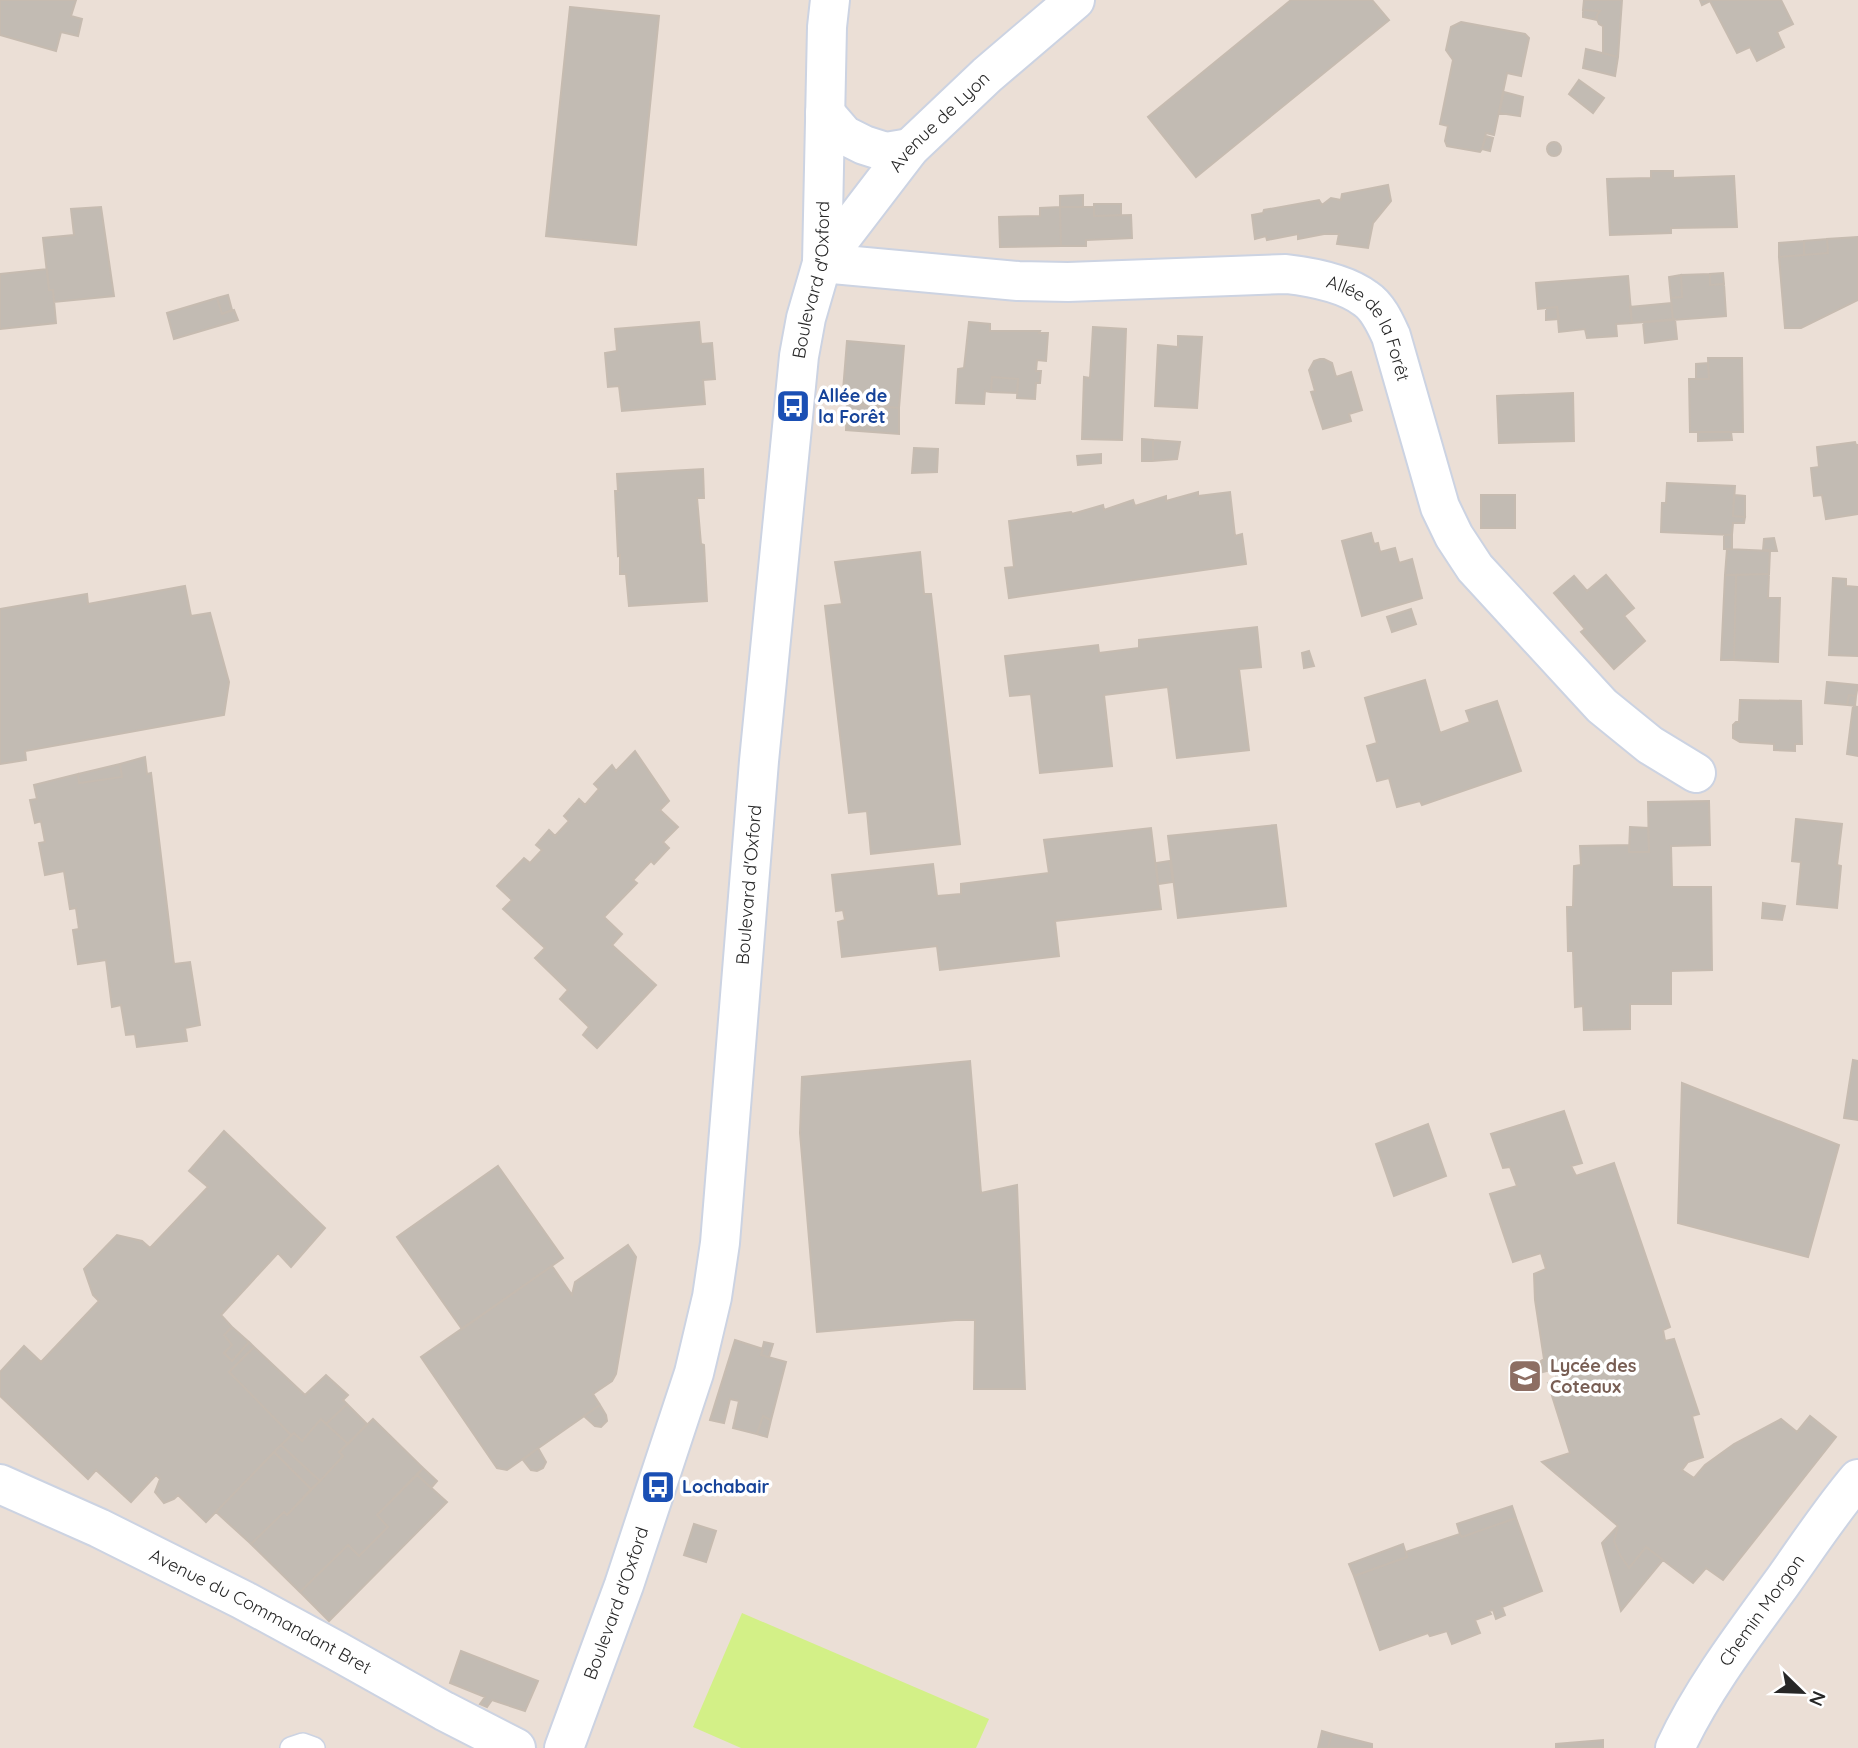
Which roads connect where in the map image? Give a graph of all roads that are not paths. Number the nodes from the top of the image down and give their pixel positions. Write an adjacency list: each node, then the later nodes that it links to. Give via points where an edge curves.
1 (830, 0): 3 (street, Boulevard d'Oxford)
2 (1075, 0): 4 (street, Avenue de Lyon)
3 (825, 113): 4 (street, via 844,135 864,145 886,152); 5 (street, Boulevard d'Oxford)
4 (909, 148): 5 (street, Avenue de Lyon)
5 (822, 263): 6 (street, Allée de la Forêt, via 1018,281 1286,274 1345,288 1367,299 1391,336 1440,507 1475,568 1601,706 1650,745); 9 (street, Boulevard d'Oxford, via 797,368 712,1297 694,1373)
6 (1696, 773)
7 (1858, 1479): 13 (street, Chemin Morgon, via 1761,1612 1687,1721)
8 (0, 1484): 12 (street, Avenue du Commandant Bret, via 243,1601)
9 (577, 1744)
10 (291, 1748): 11 (lane, via 303,1744)
11 (314, 1748)
12 (516, 1748)
13 (1675, 1748)

